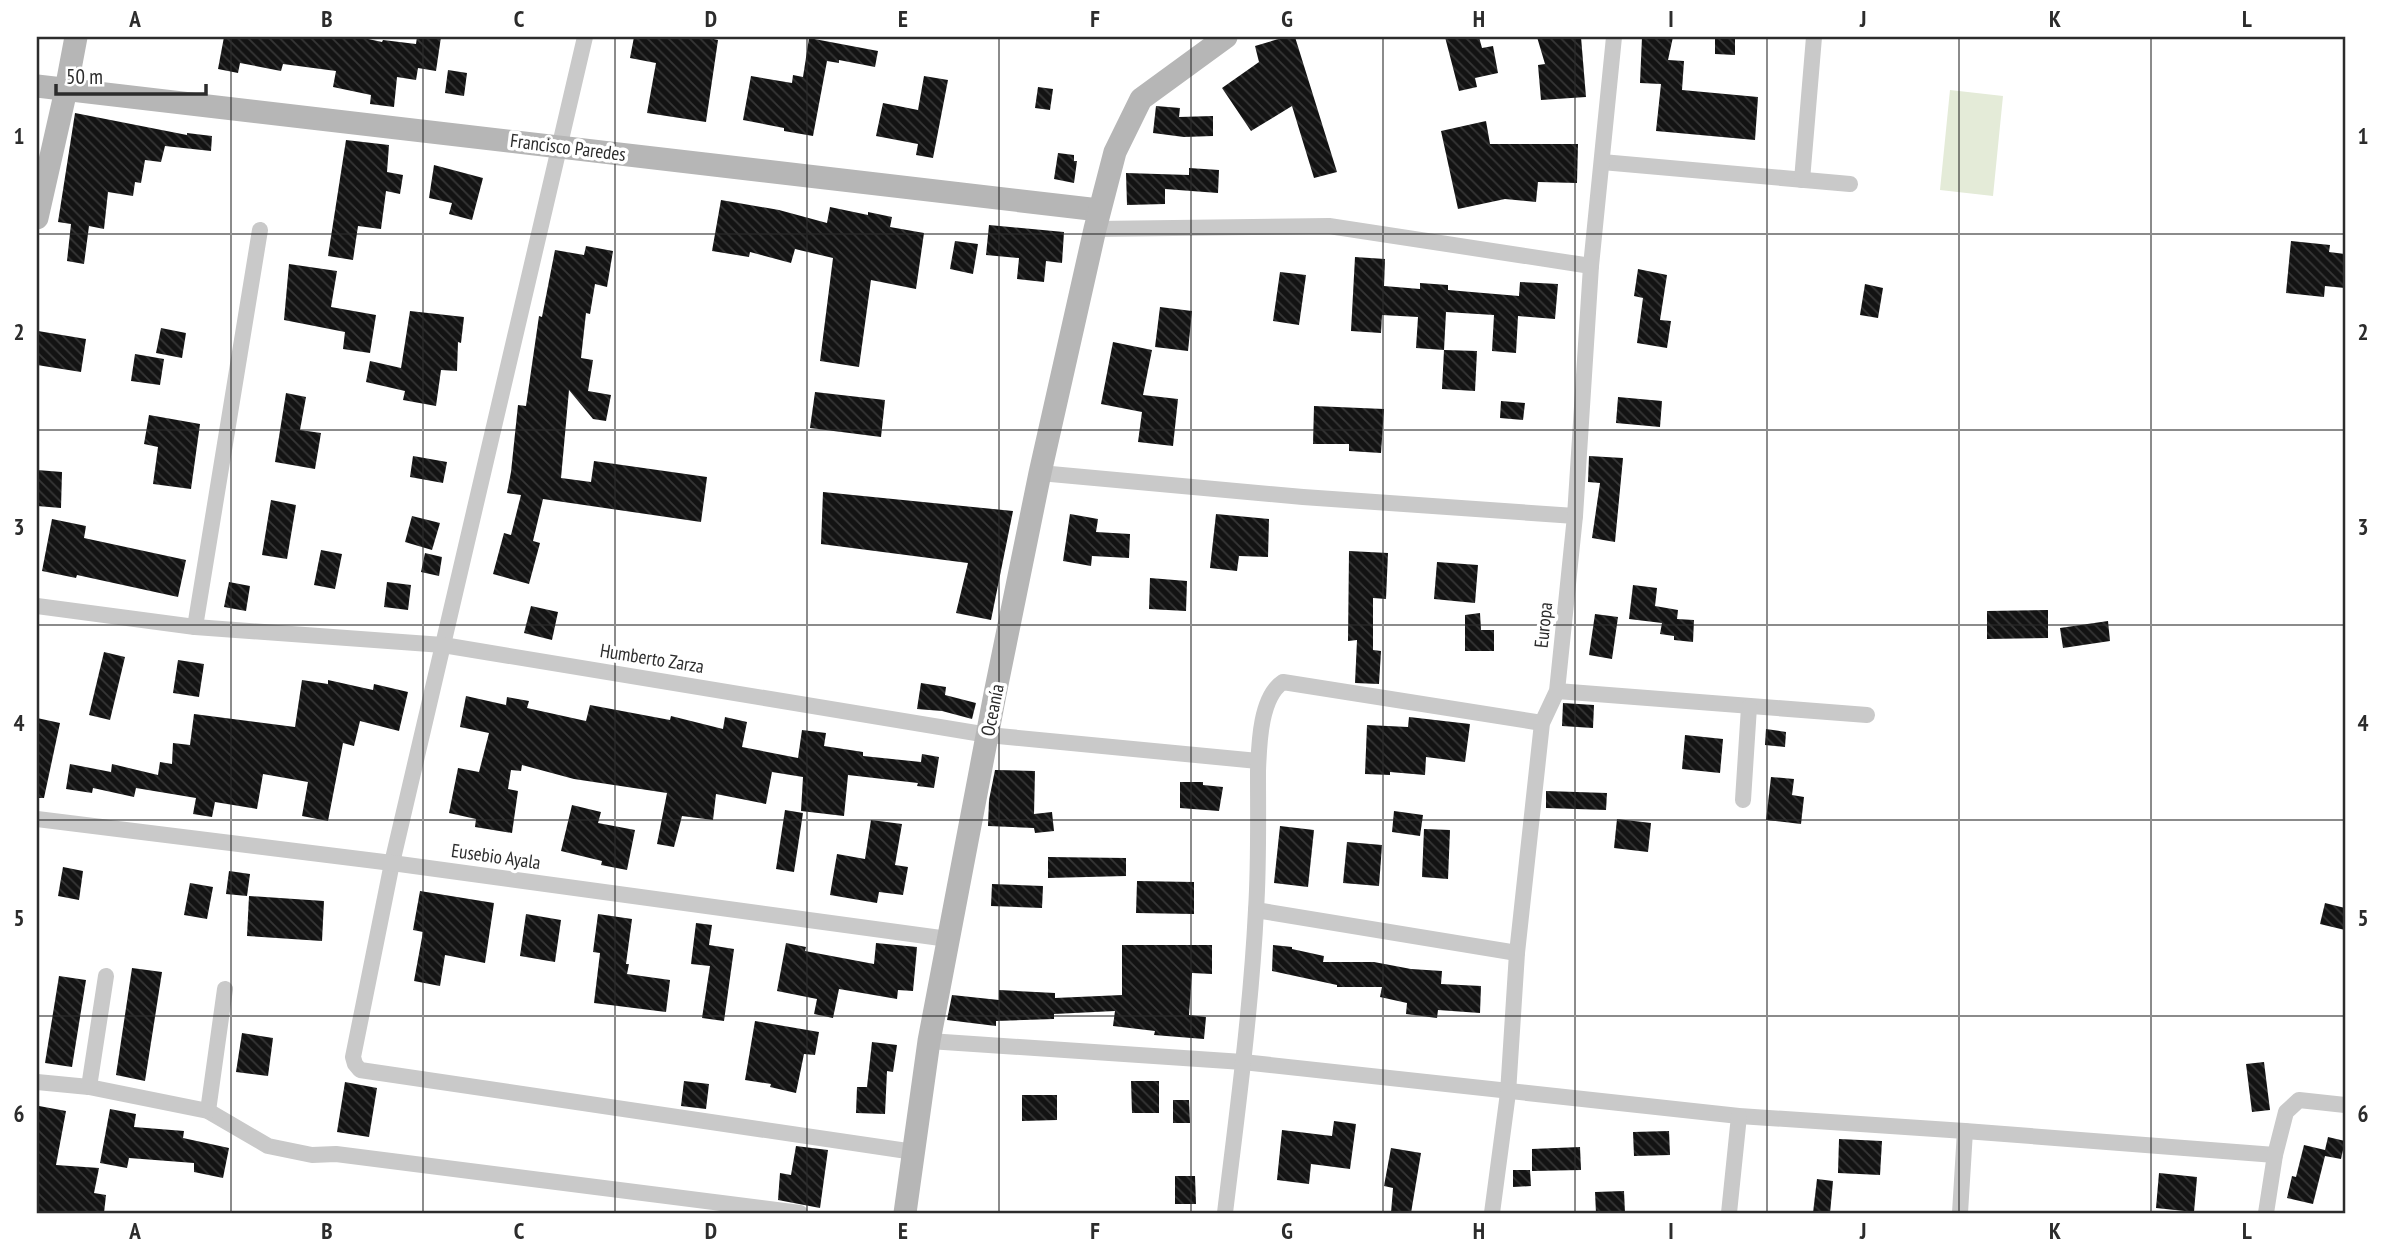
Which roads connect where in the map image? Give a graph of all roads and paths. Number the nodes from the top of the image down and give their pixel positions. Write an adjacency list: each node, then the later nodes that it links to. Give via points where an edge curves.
1 (76, 37): 7 (street)
2 (585, 37): 8 (street)
3 (1226, 37): 13 (street, Oceanía, via 1141,99 1115,152)
4 (1614, 37): 9 (street, Europa)
5 (1814, 37): 10 (street)
6 (37, 86): 7 (street, Francisco Paredes)
7 (66, 90): 8 (street, Francisco Paredes); 12 (street)
8 (559, 146): 13 (street, Francisco Paredes); 20 (street)
9 (1602, 162): 10 (street); 15 (street, Europa)
10 (1802, 180): 11 (street)
11 (1850, 184)
12 (37, 218)
13 (1097, 220): 15 (street, via 1329,226); 16 (street, Oceanía)
14 (260, 230): 19 (street)
15 (1591, 266): 17 (street, Europa)
16 (1040, 473): 17 (street); 25 (street, Oceanía)
17 (1575, 516): 21 (street, Europa)
18 (37, 606): 19 (street, Humberto Zarza)
19 (195, 627): 20 (street, Humberto Zarza)
20 (443, 645): 25 (street, Humberto Zarza); 29 (street)
21 (1557, 691): 22 (street); 24 (street, Europa)
22 (1749, 706): 23 (street); 27 (street)
23 (1867, 715)
24 (1542, 723): 26 (street, via 1283,682 1266,703); 32 (street, Europa)
25 (988, 735): 26 (street, Humberto Zarza); 31 (street, Oceanía)
26 (1258, 761): 30 (street)
27 (1743, 800)
28 (37, 819): 29 (street, Eusebio Ayala)
29 (392, 863): 31 (street, Eusebio Ayala); 44 (street, via 353,1057 360,1070)
30 (1256, 910): 32 (street); 36 (street)
31 (948, 939): 35 (street, Oceanía)
32 (1517, 953): 39 (street, Europa)
33 (106, 976): 38 (street)
34 (225, 989): 41 (street)
35 (929, 1041): 36 (street); 44 (street, Oceanía)
36 (1242, 1062): 39 (street); 48 (street)
37 (37, 1082): 38 (street)
38 (89, 1087): 41 (street)
39 (1508, 1093): 42 (street); 49 (street, Europa)
40 (2345, 1105): 45 (street, via 2299,1100 2286,1112)
41 (208, 1111): 46 (street, via 268,1146 287,1151)
42 (1739, 1116): 43 (street); 50 (street)
43 (1965, 1131): 45 (street); 51 (street)
44 (914, 1152): 47 (street, Oceanía)
45 (2275, 1155): 52 (street)
46 (800, 1213)
47 (905, 1213)
48 (1225, 1213)
49 (1492, 1213)
50 (1729, 1213)
51 (1961, 1213)
52 (2266, 1213)

